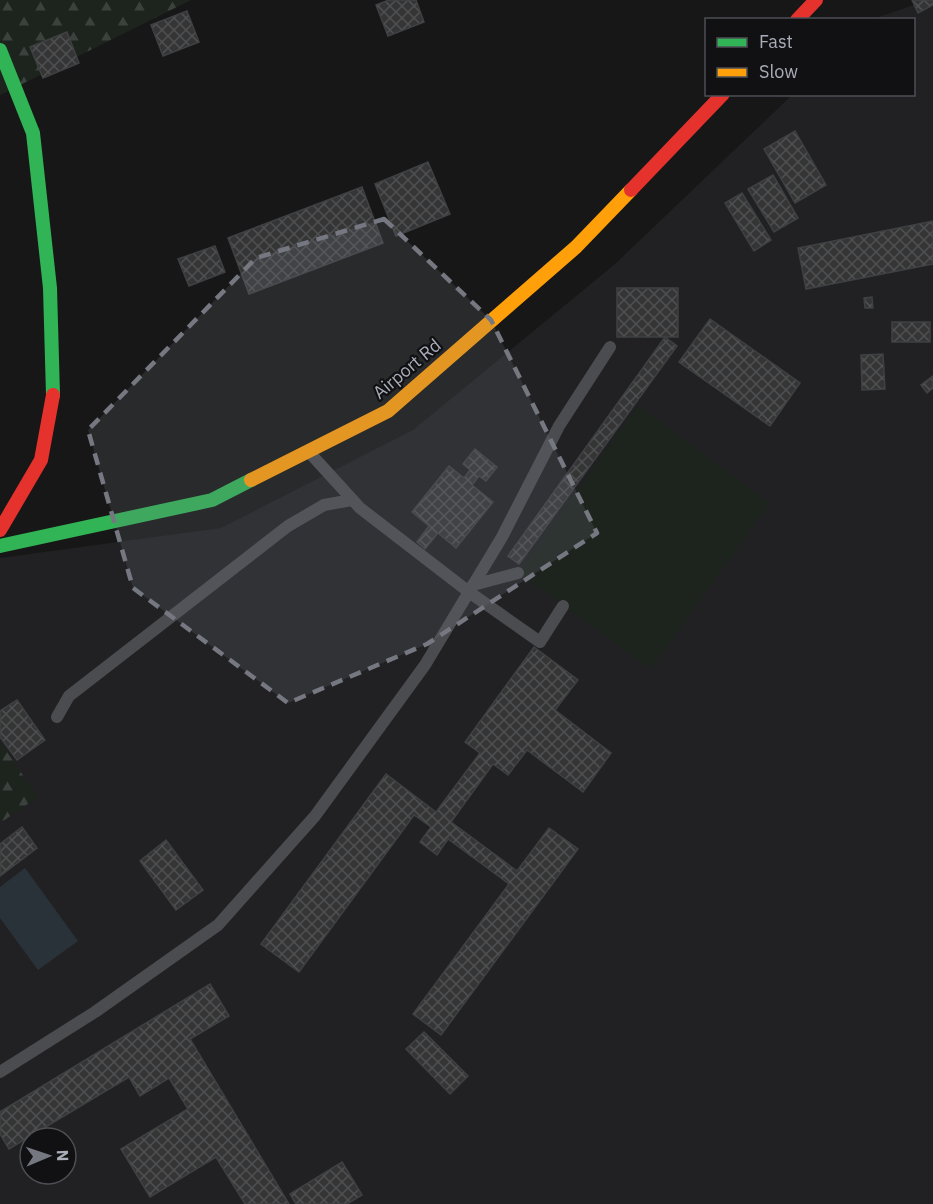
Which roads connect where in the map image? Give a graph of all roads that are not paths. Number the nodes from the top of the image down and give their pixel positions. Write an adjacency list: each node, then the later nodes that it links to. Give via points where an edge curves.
1 (816, 0): 2 (main road)
2 (799, 18)
3 (0, 51): 8 (main road, via 33,133 50,288 54,392 41,460)
4 (721, 96): 6 (main road, Airport Rd, via 576,247 388,411)
5 (610, 347): 11 (lane, via 559,426)
6 (309, 451): 7 (lane); 9 (main road, Airport Rd, via 212,500)
7 (352, 500): 11 (lane); 13 (lane, via 324,505 288,526 69,696)
8 (0, 530)
9 (0, 546)
10 (518, 573): 11 (lane)
11 (471, 589): 12 (lane, via 540,642); 14 (lane, via 425,665 315,816 218,925 95,1012)
12 (563, 606)
13 (57, 717)
14 (0, 1072)

